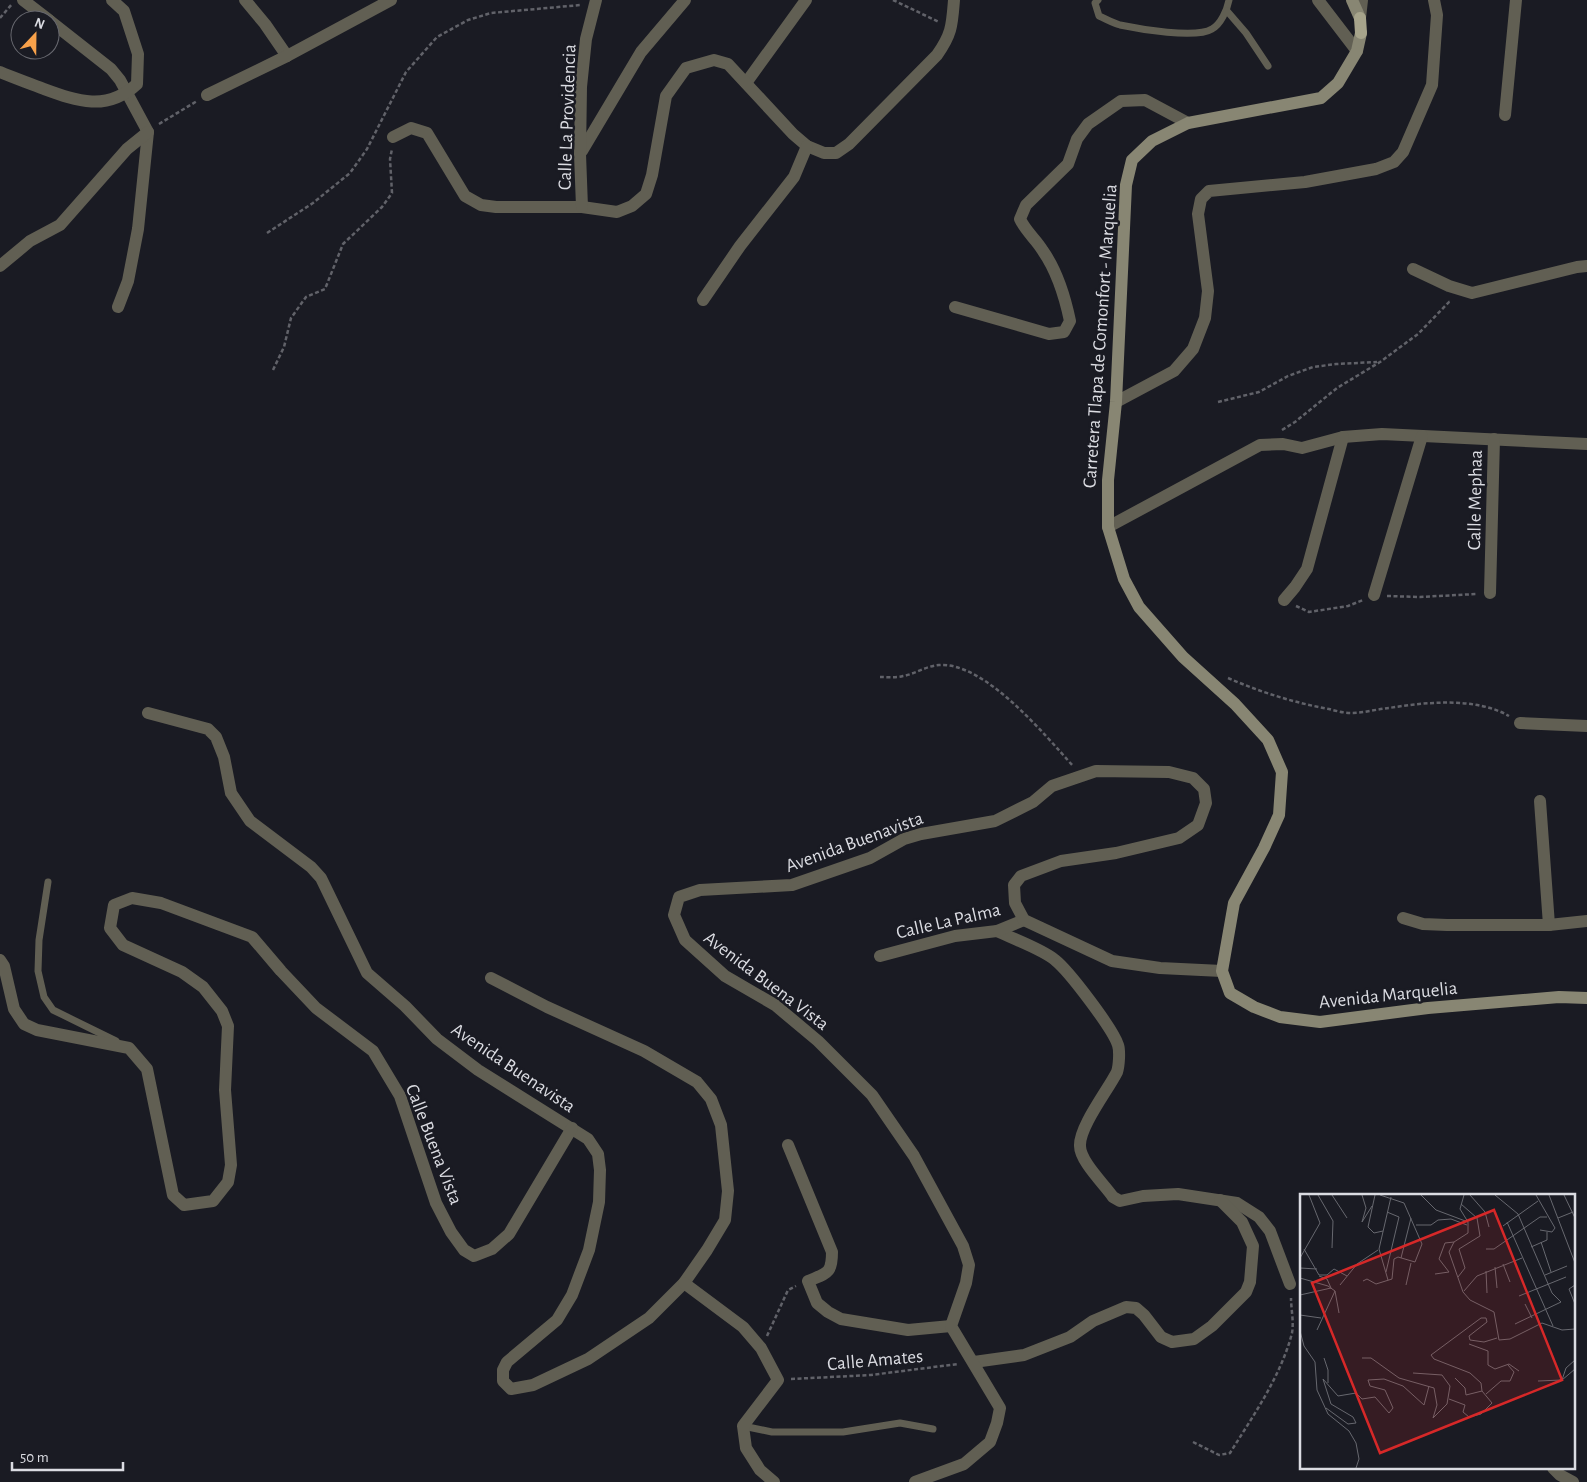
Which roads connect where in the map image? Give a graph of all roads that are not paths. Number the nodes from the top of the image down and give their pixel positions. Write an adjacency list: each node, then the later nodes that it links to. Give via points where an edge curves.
1 (23, 0): 16 (street)
2 (112, 0): 25 (street, via 127,17 138,54 137,84)
3 (245, 0): 21 (street)
4 (391, 0): 21 (street)
5 (685, 0): 32 (street, via 641,52)
6 (806, 0): 24 (street)
7 (954, 0): 31 (street, via 952,28 937,55 849,144 836,153 824,153)
8 (1098, 0): 17 (lane, via 1095,3 1099,16 1118,25 1150,31 1202,34 1214,28)
9 (1229, 0): 17 (lane)
10 (1318, 0): 20 (street)
11 (1352, 0): 18 (main road)
12 (1362, 0): 18 (street)
13 (1434, 0): 40 (street, via 1437,15 1432,85 1403,152 1394,162 1376,168 1305,182 1209,191 1201,199 1198,214 1208,291 1205,318 1193,349 1174,370)
14 (1516, 0): 27 (street)
15 (596, 2): 32 (street, Calle La Providencia, via 586,39)
16 (36, 10)
17 (1226, 10): 22 (lane)
18 (1360, 18): 20 (main road, Carretera Tlapa de Comonfort - Marquelia)
19 (60, 29): 25 (street, via 111,68)
20 (1357, 51): 28 (main road, Carretera Tlapa de Comonfort - Marquelia, via 1338,83 1321,98)
21 (287, 56): 26 (street)
22 (1268, 66)
23 (0, 72): 25 (street, via 77,100 103,102)
24 (746, 83): 31 (street); 33 (street, via 728,64 714,60 686,68 666,96 646,194 632,206 618,212)
25 (127, 94): 29 (street)
26 (207, 95)
27 (1505, 116)
28 (1188, 123): 39 (street, via 1145,100 1121,101 1088,124 1077,139 1068,164 1026,205 1020,219 1043,250 1064,294 1070,321 1064,332 1049,334); 40 (main road, Carretera Tlapa de Comonfort - Marquelia, via 1152,141 1132,160 1126,185)
29 (148, 132): 34 (street, via 126,149 60,225 30,241); 38 (street, via 138,229 128,281)
30 (393, 138): 33 (street, via 411,128 427,133 465,196 481,205)
31 (807, 146): 37 (street, via 794,177)
32 (580, 154): 33 (street, Calle La Providencia)
33 (582, 207)
34 (0, 266)
35 (1587, 266): 36 (street, via 1472,293)
36 (1413, 268)
37 (703, 300)
38 (118, 307)
39 (955, 307)
40 (1116, 402): 45 (main road, Carretera Tlapa de Comonfort - Marquelia, via 1108,480)
41 (1422, 436): 42 (street, via 1382,434); 43 (street); 47 (street)
42 (1343, 438): 45 (street, via 1302,448 1283,444 1260,445); 48 (street, via 1307,569)
43 (1494, 439): 44 (street); 46 (street, Calle Mephaa)
44 (1587, 444)
45 (1108, 527): 62 (main road, via 1124,579 1139,607 1183,657 1235,704 1268,740 1282,772 1279,815 1234,903)
46 (1490, 593)
47 (1374, 595)
48 (1284, 600)
49 (148, 713): 66 (street, Avenida Buenavista, via 208,729 216,737 224,757 231,793 250,821 321,878 368,974 437,1039 478,1070)
50 (1520, 723): 51 (street)
51 (1587, 726)
52 (1540, 800): 58 (street)
53 (48, 882): 65 (lane, via 39,940 38,971 44,997 53,1010)
54 (679, 897): 56 (street, Avenida Buenavista, via 700,890 792,885 870,858 904,839 994,821 1033,802 1052,786 1096,772 1169,772 1193,778 1204,789 1206,803 1198,825 1179,838 1116,853 1062,861 1022,876 1014,886 1015,903); 71 (street, Avenida Buena Vista, via 674,915 685,940 725,976 775,1005 818,1041 872,1095 914,1156 963,1246 969,1265)
55 (1403, 918): 58 (street, via 1423,924)
56 (1024, 920): 59 (street, Calle La Palma); 62 (street, via 1112,962)
57 (1587, 921): 58 (street)
58 (1549, 925)
59 (996, 931): 60 (street, Calle La Palma, via 955,936); 68 (street, via 1056,960 1109,1028 1119,1046 1118,1070 1082,1133 1080,1146 1082,1156 1113,1197 1120,1200 1178,1194)
60 (880, 956)
61 (0, 960): 65 (street, via 14,1009 24,1024 37,1030)
62 (1222, 971): 64 (main road, Avenida Marquelia, via 1230,993 1254,1007 1280,1017 1320,1022 1559,997)
63 (492, 978): 69 (street, via 644,1051 697,1082 711,1099 721,1125 728,1191 725,1220)
64 (1587, 998)
65 (129, 1048): 66 (street, Calle Buena Vista, via 148,1070 173,1195 184,1205 213,1200 228,1182 231,1165 225,1090 228,1026 222,1011 203,987 182,972 123,945 110,928 114,904 132,898 161,903 252,938 316,1008 373,1051 400,1096 440,1210 464,1250 474,1256 492,1249 509,1234)
66 (572, 1128): 69 (street, Avenida Buenavista, via 588,1139 598,1154 599,1202 589,1250 572,1295 557,1320 508,1362 503,1370 503,1381 511,1389 533,1385 588,1359 649,1318)
67 (788, 1145): 71 (street, via 832,1252 832,1265 827,1273 808,1281 817,1303 841,1319 908,1330)
68 (1220, 1200): 70 (street, via 1237,1203 1259,1217 1270,1231); 72 (street, via 1242,1222 1253,1246 1250,1282 1246,1292 1194,1340 1172,1342 1161,1336 1144,1314 1136,1308 1126,1307 1092,1321 1070,1337 1024,1355)
69 (684, 1283): 73 (street, via 743,1327 761,1348 778,1380)
70 (1290, 1284)
71 (951, 1326): 72 (street)
72 (974, 1362): 77 (street, via 1000,1408 990,1442 964,1464)
73 (743, 1426): 74 (lane, via 772,1432 843,1432 900,1423); 76 (street, via 746,1448 760,1470)
74 (933, 1429)
75 (1555, 1470): 78 (street)
76 (774, 1482)
77 (915, 1482)
78 (1573, 1482)

